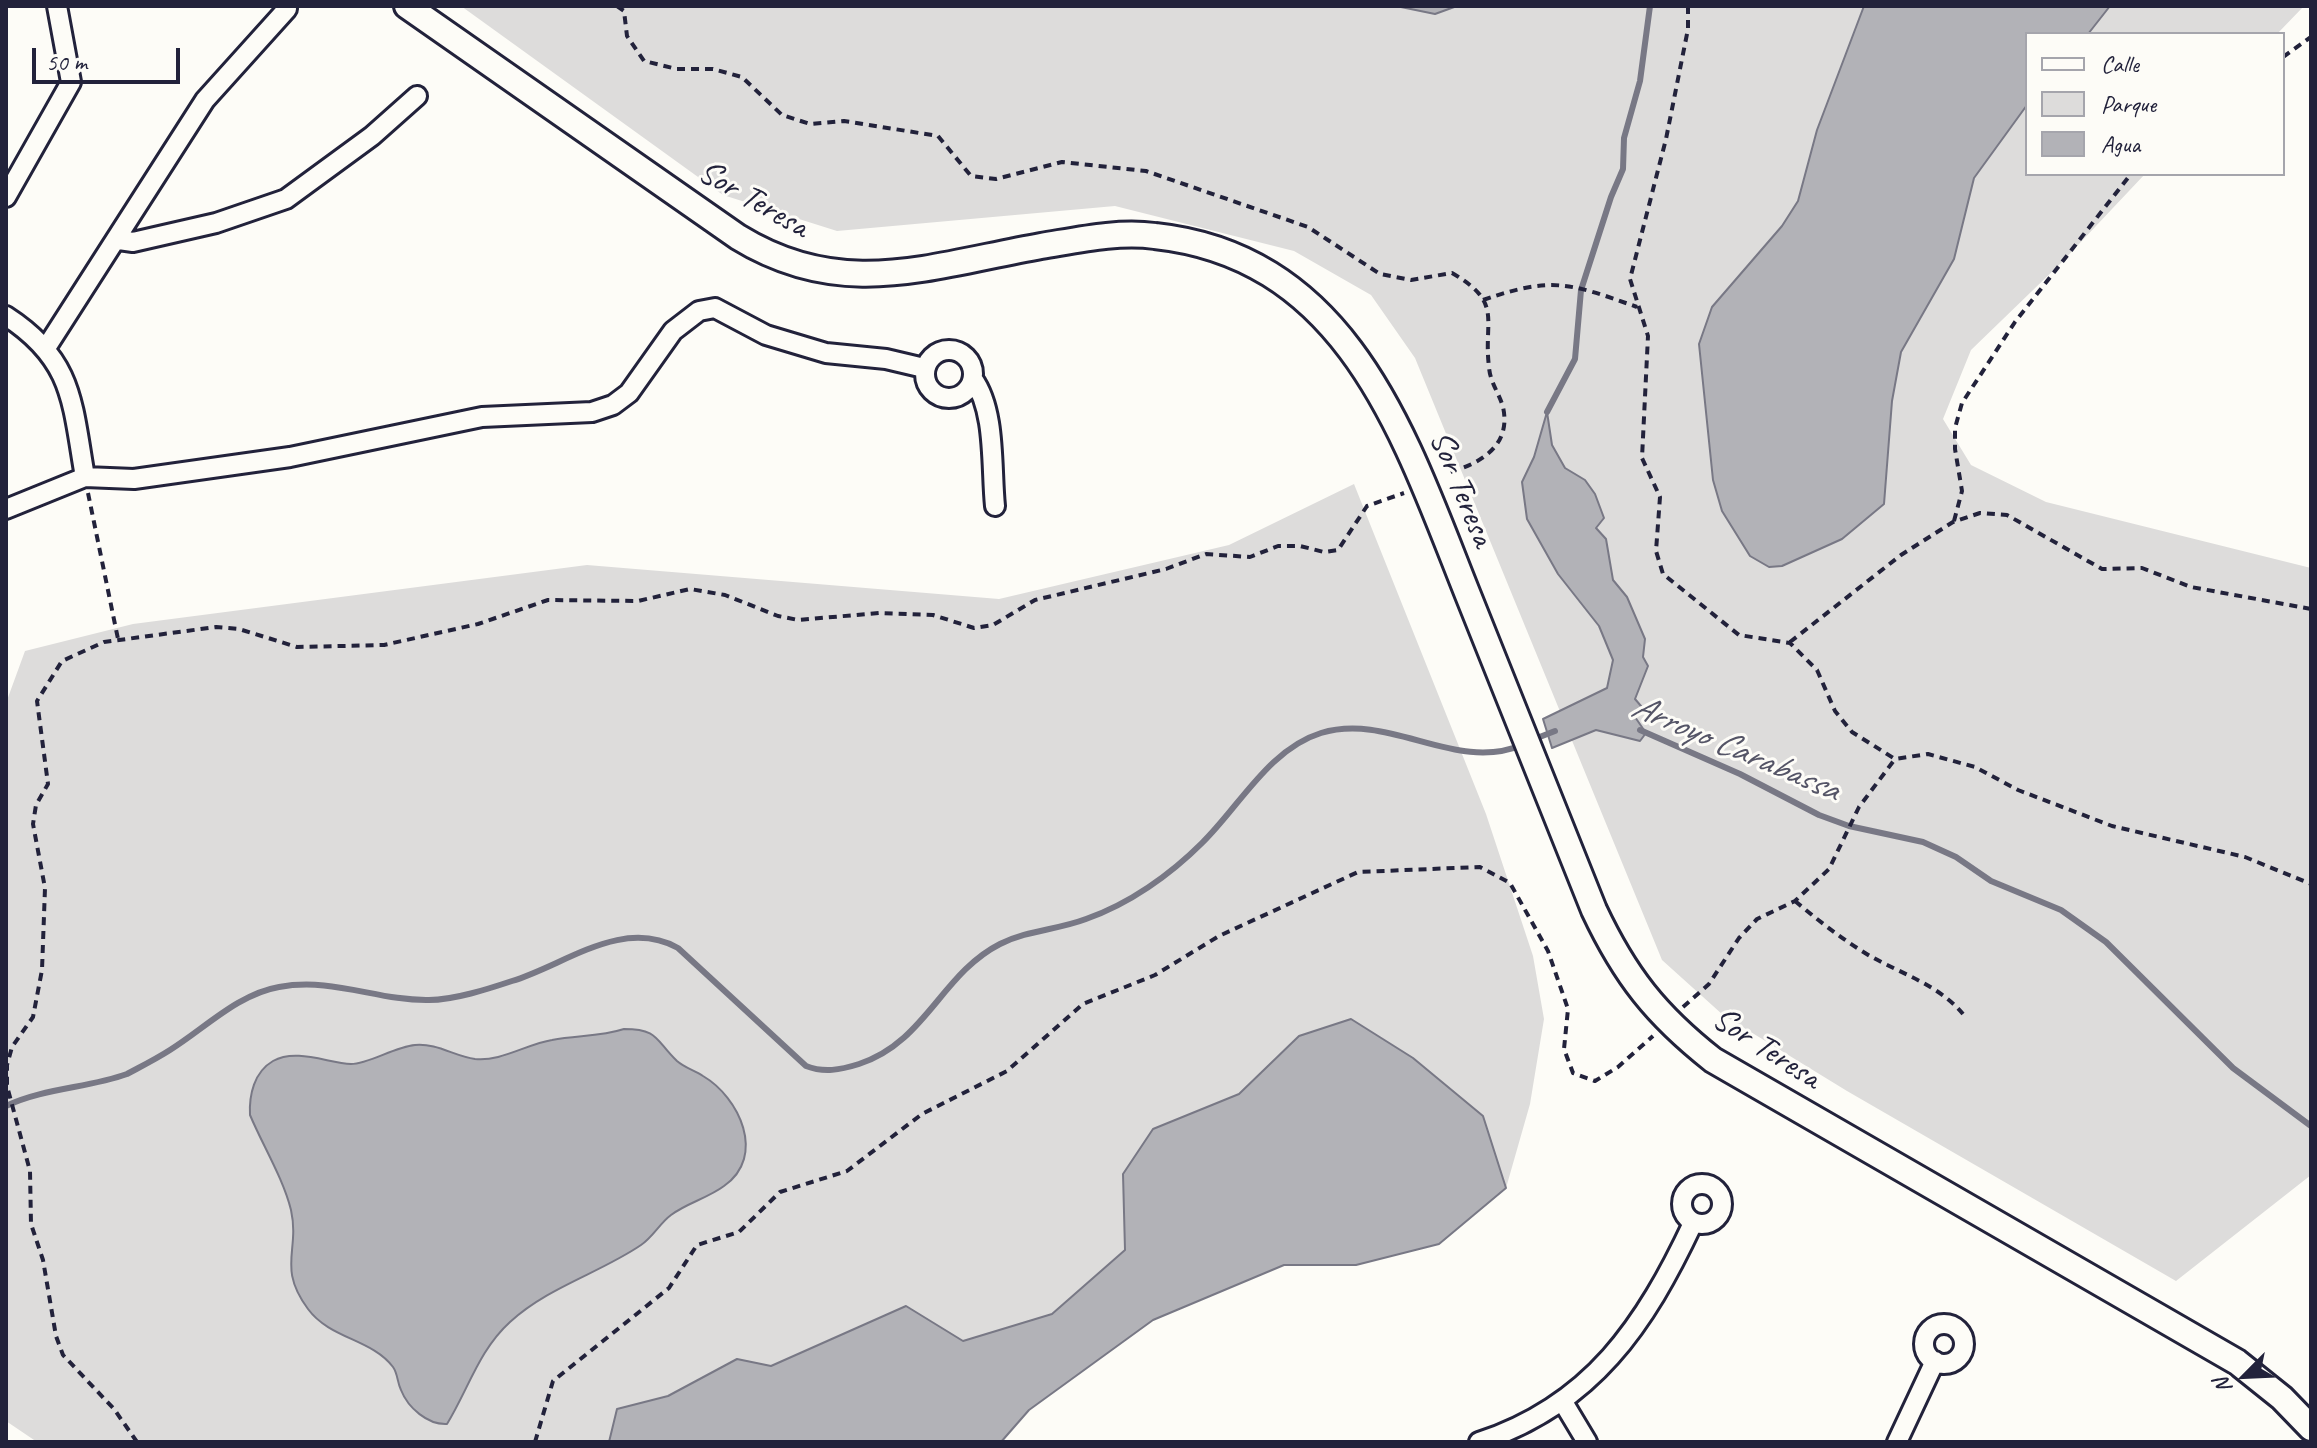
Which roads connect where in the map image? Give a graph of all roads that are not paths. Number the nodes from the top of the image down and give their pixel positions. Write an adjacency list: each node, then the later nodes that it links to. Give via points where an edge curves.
1 (57, 6): 5 (street, via 71,82)
2 (407, 6): 16 (street, Sor Teresa, via 716,223 788,264 838,274 881,274 1077,240 1155,236 1233,256 1286,284 1335,329 1381,393 1406,441 1594,910 1640,992 1685,1037 1756,1087)
3 (287, 9): 6 (street, via 205,100)
4 (417, 96): 6 (street, via 286,199 216,223 133,242)
5 (6, 197)
6 (119, 240): 8 (street)
7 (6, 316): 8 (street)
8 (46, 348): 11 (street, via 64,373 71,396)
9 (924, 368): 10 (street, via 936,353 954,350 969,360); 10 (street, via 928,387 943,398 962,395); 11 (street, via 826,353 766,335 715,308 689,316 629,393 592,412 482,417 290,457 134,479)
10 (973, 379): 12 (street, via 982,392 987,418)
11 (85, 477): 13 (street)
12 (995, 506)
13 (6, 509)
14 (1693, 1223): 17 (street, via 1642,1320 1618,1351)
15 (1935, 1361): 22 (street)
16 (2237, 1362): 18 (street, Sor Teresa, via 2266,1373); 19 (street, Sor Teresa)
17 (1563, 1402): 20 (street); 21 (street)
18 (2311, 1405)
19 (2311, 1428)
20 (1479, 1442)
21 (1587, 1442)
22 (1897, 1442)

